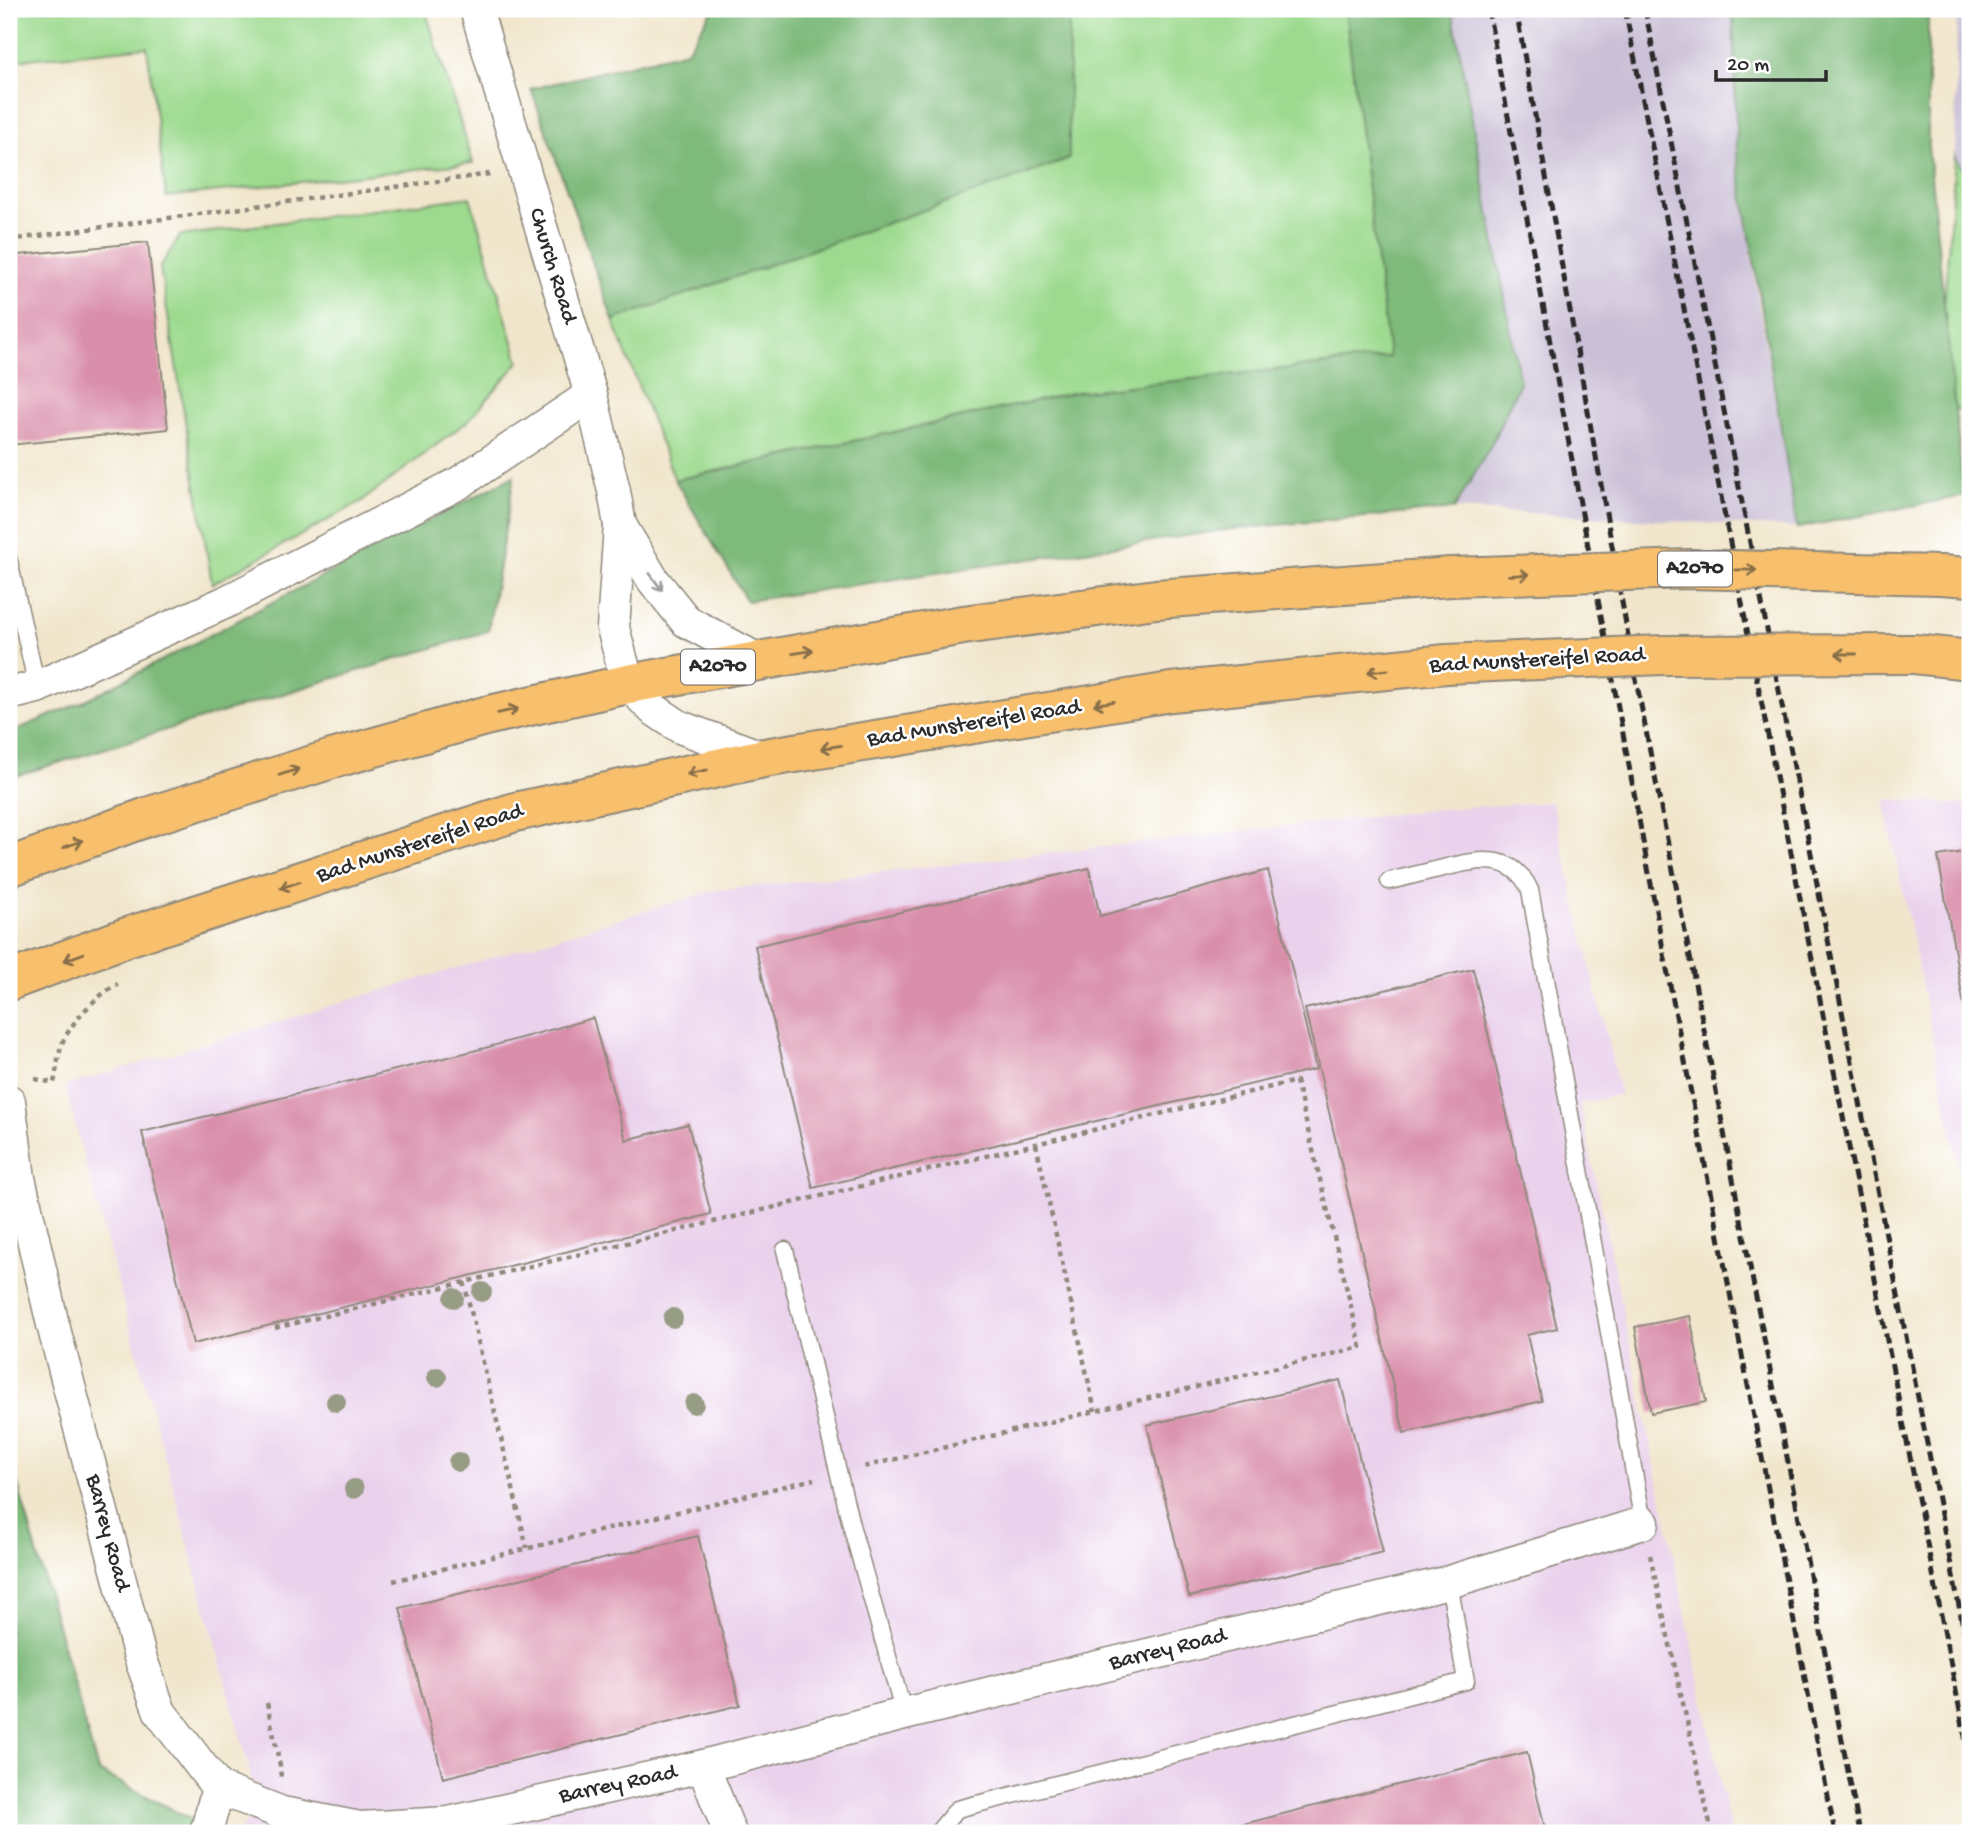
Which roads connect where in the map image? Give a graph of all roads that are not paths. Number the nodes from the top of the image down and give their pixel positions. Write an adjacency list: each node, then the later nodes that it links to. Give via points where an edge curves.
1 (476, 9): 2 (street, Church Road)
2 (591, 395): 3 (street, Church Road); 9 (street, via 459,483 224,603)
3 (620, 525): 6 (street, Church Road, one-way to 6, via 653,580 686,621); 8 (street, Church Road, via 613,628)
4 (9, 561): 9 (lane)
5 (1955, 576): 6 (highway, A2070, one-way to 5, bridge, via 963,625 1156,599 1451,577 1688,569)
6 (758, 660): 8 (highway, A2070)
7 (1970, 660): 10 (highway, Bad Munstereifel Road, one-way to 10, bridge, via 1914,654 1663,655 1446,664 1171,692)
8 (628, 684): 10 (street, via 680,727); 11 (highway, A2070, one-way to 8, via 332,758 485,716)
9 (23, 691)
10 (764, 758): 13 (highway, Bad Munstereifel Road, one-way to 13, via 515,812 127,937)
11 (9, 867)
12 (1389, 881): 17 (lane, via 1478,860 1512,867 1530,890)
13 (9, 981)
14 (9, 1101): 15 (street, Barrey Road)
15 (14, 1172): 21 (street, Barrey Road, via 140,1657 160,1712)
16 (785, 1250): 19 (lane, via 838,1474)
17 (1643, 1523): 18 (street, Barrey Road)
18 (1448, 1581): 19 (street, Barrey Road); 24 (lane, via 1466,1681 957,1809)
19 (904, 1714): 20 (street, Barrey Road)
20 (703, 1766): 21 (street, Barrey Road, via 448,1823 360,1828 282,1813); 23 (street)
21 (218, 1788): 22 (street)
22 (206, 1833)
23 (730, 1833)
24 (937, 1833)

